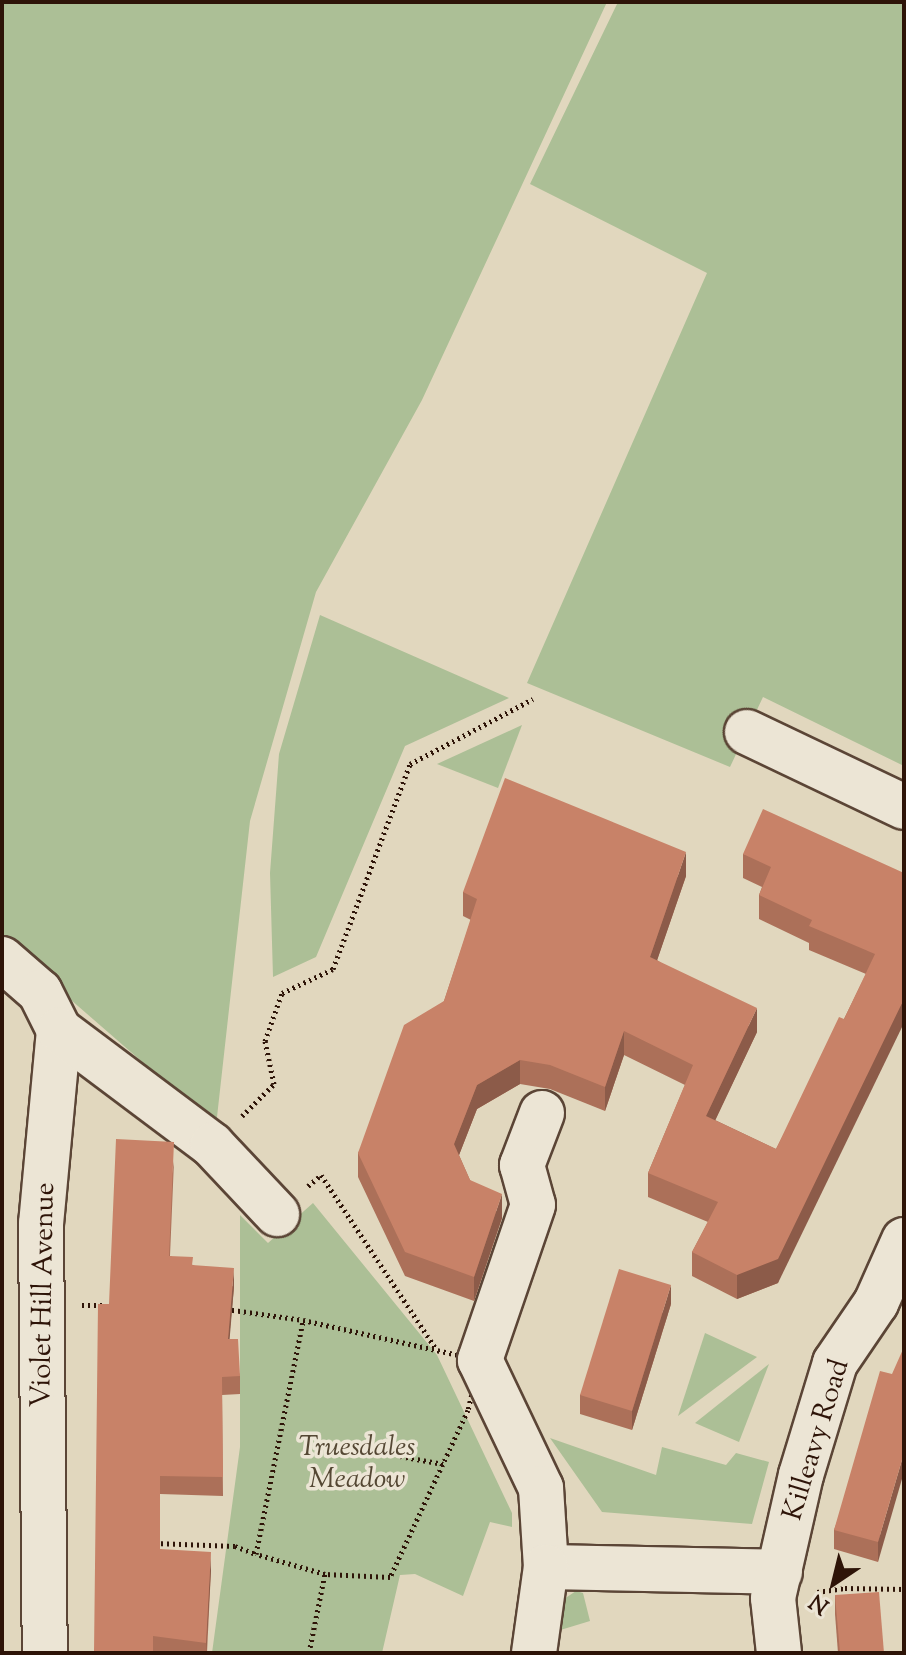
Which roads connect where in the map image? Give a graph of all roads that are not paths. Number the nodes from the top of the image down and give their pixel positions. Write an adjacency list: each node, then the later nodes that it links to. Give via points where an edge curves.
1 (747, 732): 2 (street)
2 (904, 807)
3 (2, 959): 4 (street, via 40,992)
4 (59, 1030): 6 (street, via 212,1145); 10 (street, Violet Hill Avenue, via 41,1223)
5 (542, 1113): 8 (street, via 522,1165 533,1205 480,1360 541,1488)
6 (277, 1214)
7 (904, 1240): 9 (street, Killeavy Road, via 876,1303 835,1363 801,1475)
8 (546, 1567): 9 (street); 11 (street)
9 (776, 1585): 12 (street, Killeavy Road)
10 (45, 1653)
11 (534, 1653)
12 (779, 1653)

